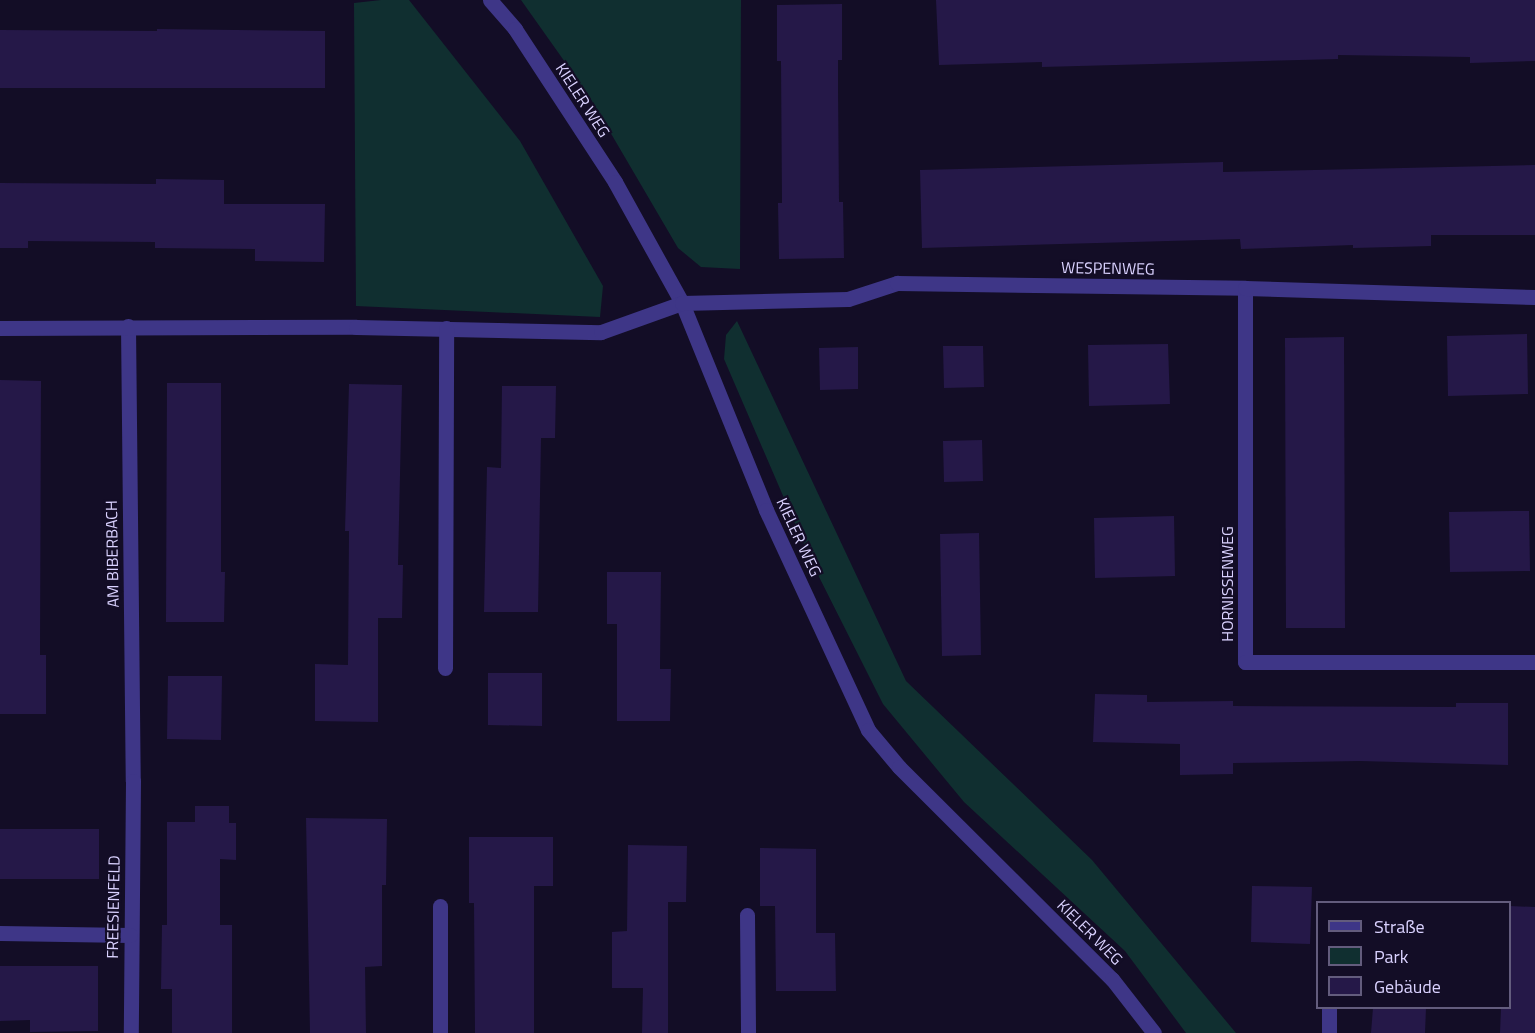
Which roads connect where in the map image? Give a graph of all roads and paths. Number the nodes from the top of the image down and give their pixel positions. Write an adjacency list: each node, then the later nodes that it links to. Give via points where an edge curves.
1 (490, 0): 4 (street, KIELER WEG, via 515,29 615,182)
2 (1245, 288): 3 (street, WESPENWEG); 4 (street, WESPENWEG, via 897,283 848,299); 8 (street, HORNISSENWEG, via 1245,662)
3 (1535, 297)
4 (682, 303): 7 (street, via 601,332); 19 (street, KIELER WEG, via 766,510 868,730 899,767 1112,980)
5 (128, 326): 6 (street); 7 (street); 10 (street, AM BIBERBACH)
6 (0, 328)
7 (446, 328): 9 (street)
8 (1535, 662)
9 (445, 668)
10 (133, 781): 14 (street, FREESIENFELD)
11 (440, 906): 17 (street)
12 (747, 915): 18 (street)
13 (0, 933): 14 (street)
14 (130, 935): 16 (street, FREESIENFELD)
15 (1329, 1009): 20 (street)
16 (131, 1033)
17 (440, 1033)
18 (748, 1033)
19 (1154, 1033)
20 (1329, 1033)

